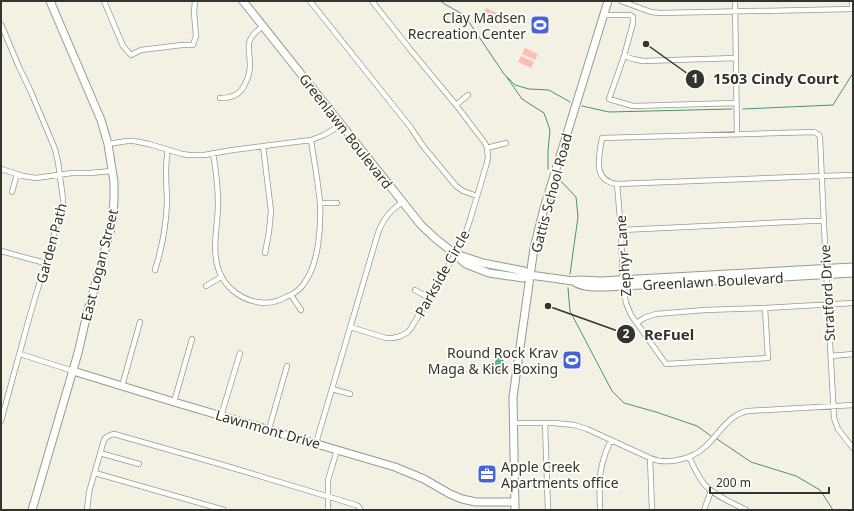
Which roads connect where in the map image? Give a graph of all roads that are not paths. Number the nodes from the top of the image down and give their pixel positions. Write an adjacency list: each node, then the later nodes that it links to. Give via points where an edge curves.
1 (50, 1): 26 (street, East Logan Street, via 102,120)
2 (104, 1): 3 (street, via 123,46 131,55 141,50 193,45 196,36)
3 (195, 1)
4 (243, 1): 15 (street, Greenlawn Boulevard)
5 (310, 1): 39 (street, via 456,186)
6 (372, 1): 21 (street)
7 (608, 1): 13 (street, Gattis School Road)
8 (621, 1): 12 (street, via 660,13)
9 (735, 1): 12 (street)
10 (852, 1): 11 (street)
11 (853, 9): 12 (street)
12 (735, 12): 17 (street)
13 (604, 15): 16 (street, via 633,17); 53 (street, Gattis School Road, via 542,215)
14 (1, 24): 35 (street, Garden Path, via 55,150)
15 (262, 26): 19 (street, via 249,42 250,67 242,91 230,97); 22 (street, Greenlawn Boulevard)
16 (624, 56): 17 (street, via 643,61); 20 (street, via 609,99 633,106)
17 (736, 58): 20 (street)
18 (468, 95): 21 (street)
19 (220, 98)
20 (736, 103): 23 (street)
21 (456, 105): 28 (street)
22 (341, 124): 24 (street); 40 (street, Greenlawn Boulevard)
23 (737, 134): 36 (street, Stratford Drive, via 817,133 820,138); 37 (street, via 602,138 598,159 599,170 605,180)
24 (311, 140): 27 (street); 41 (street)
25 (506, 143): 28 (street)
26 (108, 144): 29 (street, via 134,141); 32 (street, East Logan Street)
27 (263, 146): 30 (street); 46 (street, via 271,211)
28 (487, 148): 39 (street, Parkside Circle, via 488,158)
29 (168, 150): 30 (street, via 189,155); 50 (street, via 165,174 166,220)
30 (213, 153): 54 (street, via 218,205 215,257)
31 (1, 169): 33 (street)
32 (112, 171): 35 (street); 73 (street, East Logan Street, via 114,200 111,227)
33 (17, 174): 35 (street, via 36,178); 38 (street)
34 (853, 174): 36 (street)
35 (61, 175): 48 (street, Garden Path, via 63,204)
36 (822, 176): 37 (street); 43 (street, Stratford Drive)
37 (617, 184): 44 (street, Zephyr Lane)
38 (12, 192)
39 (477, 196): 47 (street, Parkside Circle)
40 (403, 202): 47 (street, Greenlawn Boulevard, via 428,232); 66 (street, via 387,215 380,227)
41 (320, 203): 42 (street); 58 (street, via 316,257 304,284)
42 (337, 203)
43 (824, 221): 44 (street); 51 (street, Stratford Drive)
44 (621, 230): 55 (street, Zephyr Lane)
45 (1, 250): 48 (street)
46 (265, 253)
47 (456, 254): 53 (street, Greenlawn Boulevard, via 466,264 489,273 522,278); 59 (street, Parkside Circle)
48 (45, 263): 69 (street, Garden Path)
49 (853, 267): 51 (street, Greenlawn Boulevard)
50 (155, 270)
51 (826, 271): 52 (street, Greenlawn Boulevard); 55 (street, Greenlawn Boulevard); 61 (street, Stratford Drive)
52 (853, 273)
53 (530, 275): 55 (street, Greenlawn Boulevard, via 573,282 579,280); 83 (street, Gattis School Road, via 514,387)
54 (221, 277): 56 (street); 58 (street, via 232,290 253,301 277,301)
55 (623, 283): 65 (street, Zephyr Lane, via 626,302)
56 (206, 286)
57 (415, 290): 59 (street)
58 (291, 295): 63 (street)
59 (429, 298): 66 (street, Parkside Circle, via 411,328 401,336 386,338)
60 (853, 303): 61 (street)
61 (828, 305): 62 (street); 71 (street, Stratford Drive)
62 (765, 308): 65 (street, via 656,314); 65 (street, Zephyr Lane, via 768,358 666,364)
63 (301, 310)
64 (140, 322): 74 (street)
65 (637, 323)
66 (350, 327): 75 (street)
67 (192, 339): 77 (street)
68 (240, 353): 80 (street)
69 (20, 354): 73 (street, Lawnmont Drive); 81 (street, Garden Path)
70 (853, 354): 71 (street)
71 (831, 356): 79 (street, Stratford Drive)
72 (287, 366): 84 (street)
73 (73, 371): 74 (street, Lawnmont Drive); 97 (street, East Logan Street)
74 (122, 386): 77 (street, Lawnmont Drive)
75 (332, 389): 76 (street); 86 (street)
76 (350, 394)
77 (174, 402): 80 (street, Lawnmont Drive)
78 (853, 405): 79 (street)
79 (833, 406): 87 (street, Stratford Drive, via 837,426); 90 (street, via 740,413 706,446)
80 (221, 416): 84 (street, Lawnmont Drive)
81 (1, 422)
82 (545, 423): 83 (street); 85 (street, via 574,425); 103 (street)
83 (513, 424): 96 (street, Gattis School Road)
84 (269, 429): 86 (street, Lawnmont Drive)
85 (611, 440): 91 (street); 104 (street, via 600,471)
86 (316, 443): 88 (street, Lawnmont Drive)
87 (853, 448)
88 (337, 450): 95 (street, via 328,480); 96 (street, Lawnmont Drive, via 408,472 462,500)
89 (100, 453): 92 (street); 93 (street); 95 (street, via 104,440 114,434)
90 (689, 457): 91 (street, via 670,462); 94 (street, via 702,481)
91 (650, 458): 105 (street)
92 (139, 464)
93 (95, 473): 98 (street); 99 (street)
94 (711, 491): 106 (street); 107 (street)
95 (328, 496): 100 (street); 101 (street, via 356,505)
96 (514, 502): 102 (street, Gattis School Road)
97 (32, 510)
98 (87, 510)
99 (224, 510)
100 (328, 510)
101 (361, 510)
102 (514, 510)
103 (548, 510)
104 (600, 510)
105 (652, 510)
106 (704, 510)
107 (746, 510)

